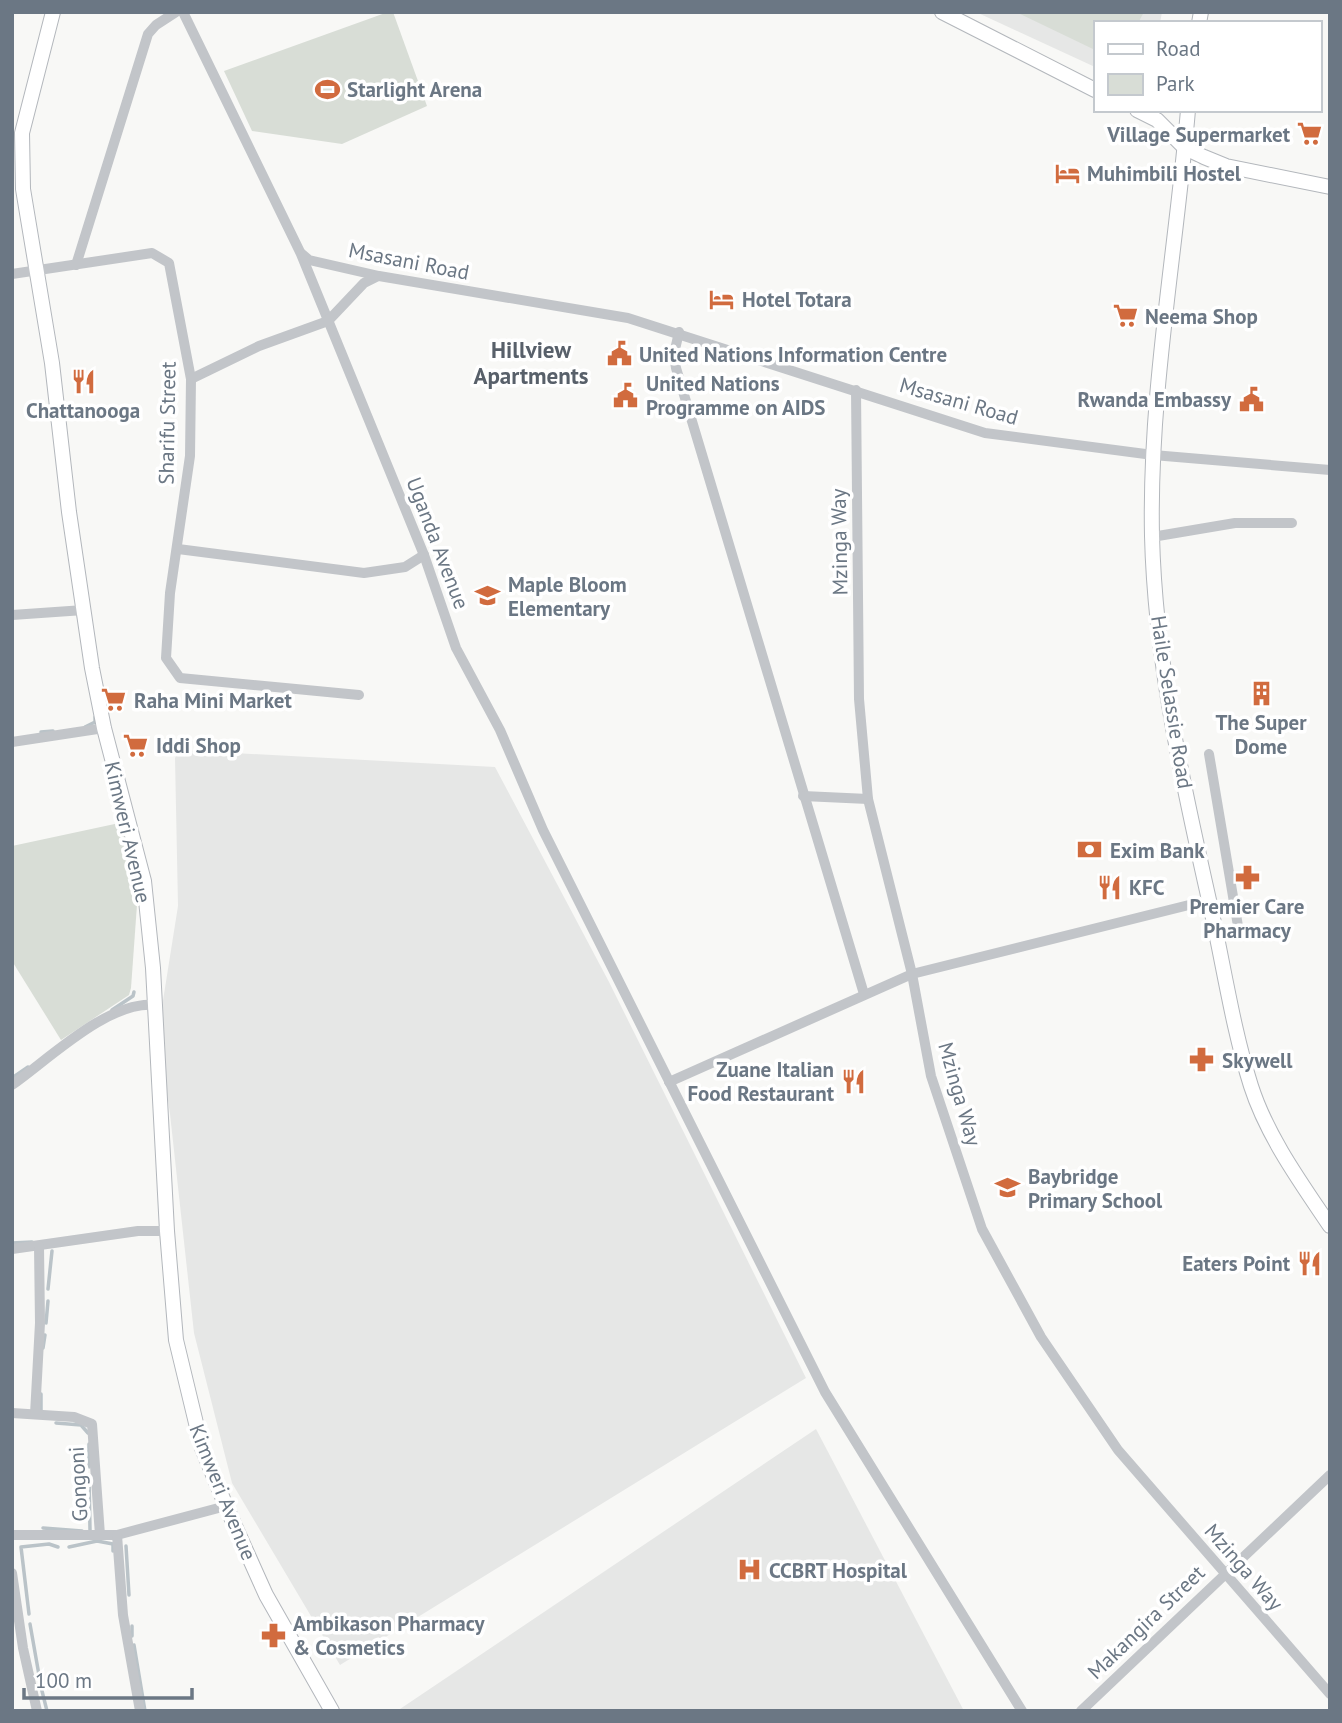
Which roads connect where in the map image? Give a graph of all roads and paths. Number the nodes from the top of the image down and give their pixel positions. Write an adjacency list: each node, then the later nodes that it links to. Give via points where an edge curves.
1 (53, 12): 12 (street, Kimweri Avenue, via 22,133 23,189)
2 (176, 12): 11 (street, via 148,34)
3 (183, 12): 10 (street, Uganda Avenue)
4 (942, 12): 5 (street)
5 (1094, 89)
6 (1141, 112): 8 (street, via 1157,120)
7 (1188, 112): 8 (street, Haile Selassie Road)
8 (1185, 148): 9 (street, via 1226,166); 19 (street, Haile Selassie Road, via 1168,276)
9 (1330, 187)
10 (302, 254): 14 (street, Msasani Road, via 309,260); 15 (street, Uganda Avenue)
11 (76, 265): 12 (street, Sharifu Street); 17 (street, Sharifu Street, via 152,253 164,258 172,269)
12 (38, 270): 13 (street, Sharifu Street); 25 (street, Kimweri Avenue)
13 (12, 274)
14 (379, 276): 15 (street, via 364,283); 16 (street, Msasani Road, via 628,318)
15 (328, 321): 17 (street, via 259,346); 24 (street, Uganda Avenue)
16 (679, 332): 18 (street, Msasani Road); 31 (street, via 676,368)
17 (191, 379): 23 (street, Sharifu Street, via 190,456)
18 (856, 390): 19 (street, Msasani Road, via 985,433); 32 (street, Mzinga Way, via 859,699)
19 (1153, 455): 20 (street, Msasani Road); 22 (street, Haile Selassie Road)
20 (1330, 470)
21 (1292, 523): 22 (street, via 1235,523)
22 (1152, 537): 33 (street, Haile Selassie Road, via 1161,660)
23 (178, 549): 24 (street, via 364,573 405,567); 27 (street, Sharifu Street, via 166,658 175,675)
24 (424, 555): 38 (street, Uganda Avenue, via 456,648)
25 (84, 610): 26 (street); 28 (street, Kimweri Avenue)
26 (12, 615)
27 (359, 695)
28 (104, 728): 29 (street); 37 (street, Kimweri Avenue, via 144,881)
29 (12, 742)
30 (1209, 754): 34 (street)
31 (803, 796): 32 (street); 36 (street)
32 (869, 799): 35 (street, Mzinga Way)
33 (1209, 900): 35 (street); 40 (street, Haile Selassie Road, via 1251,1087 1276,1140)
34 (1238, 926)
35 (912, 974): 36 (street); 52 (street, Mzinga Way, via 931,1076 982,1229 1041,1337 1118,1450)
36 (864, 994): 38 (street)
37 (155, 1006): 39 (street, via 118,1010); 41 (street, Kimweri Avenue)
38 (669, 1082): 58 (street, Uganda Avenue, via 825,1392)
39 (12, 1085)
40 (1330, 1226)
41 (167, 1231): 42 (street); 47 (street, Kimweri Avenue, via 174,1327 183,1375 202,1448)
42 (39, 1246): 43 (street); 45 (street)
43 (12, 1249)
44 (12, 1413): 45 (street, Gongoni)
45 (35, 1414): 49 (street, Gongoni, via 74,1417 92,1424)
46 (1330, 1475): 52 (street, Makangira Street)
47 (226, 1506): 50 (street, Gongoni); 57 (street, Kimweri Avenue, via 266,1595)
48 (12, 1535): 49 (street)
49 (100, 1535): 50 (street, Gongoni)
50 (117, 1535): 56 (street, via 122,1615)
51 (12, 1573): 53 (street)
52 (1224, 1574): 54 (street, Mzinga Way); 59 (street, Makangira Street)
53 (18, 1649): 55 (street)
54 (1330, 1694)
55 (37, 1711)
56 (140, 1711)
57 (332, 1711)
58 (1023, 1711)
59 (1080, 1711)

